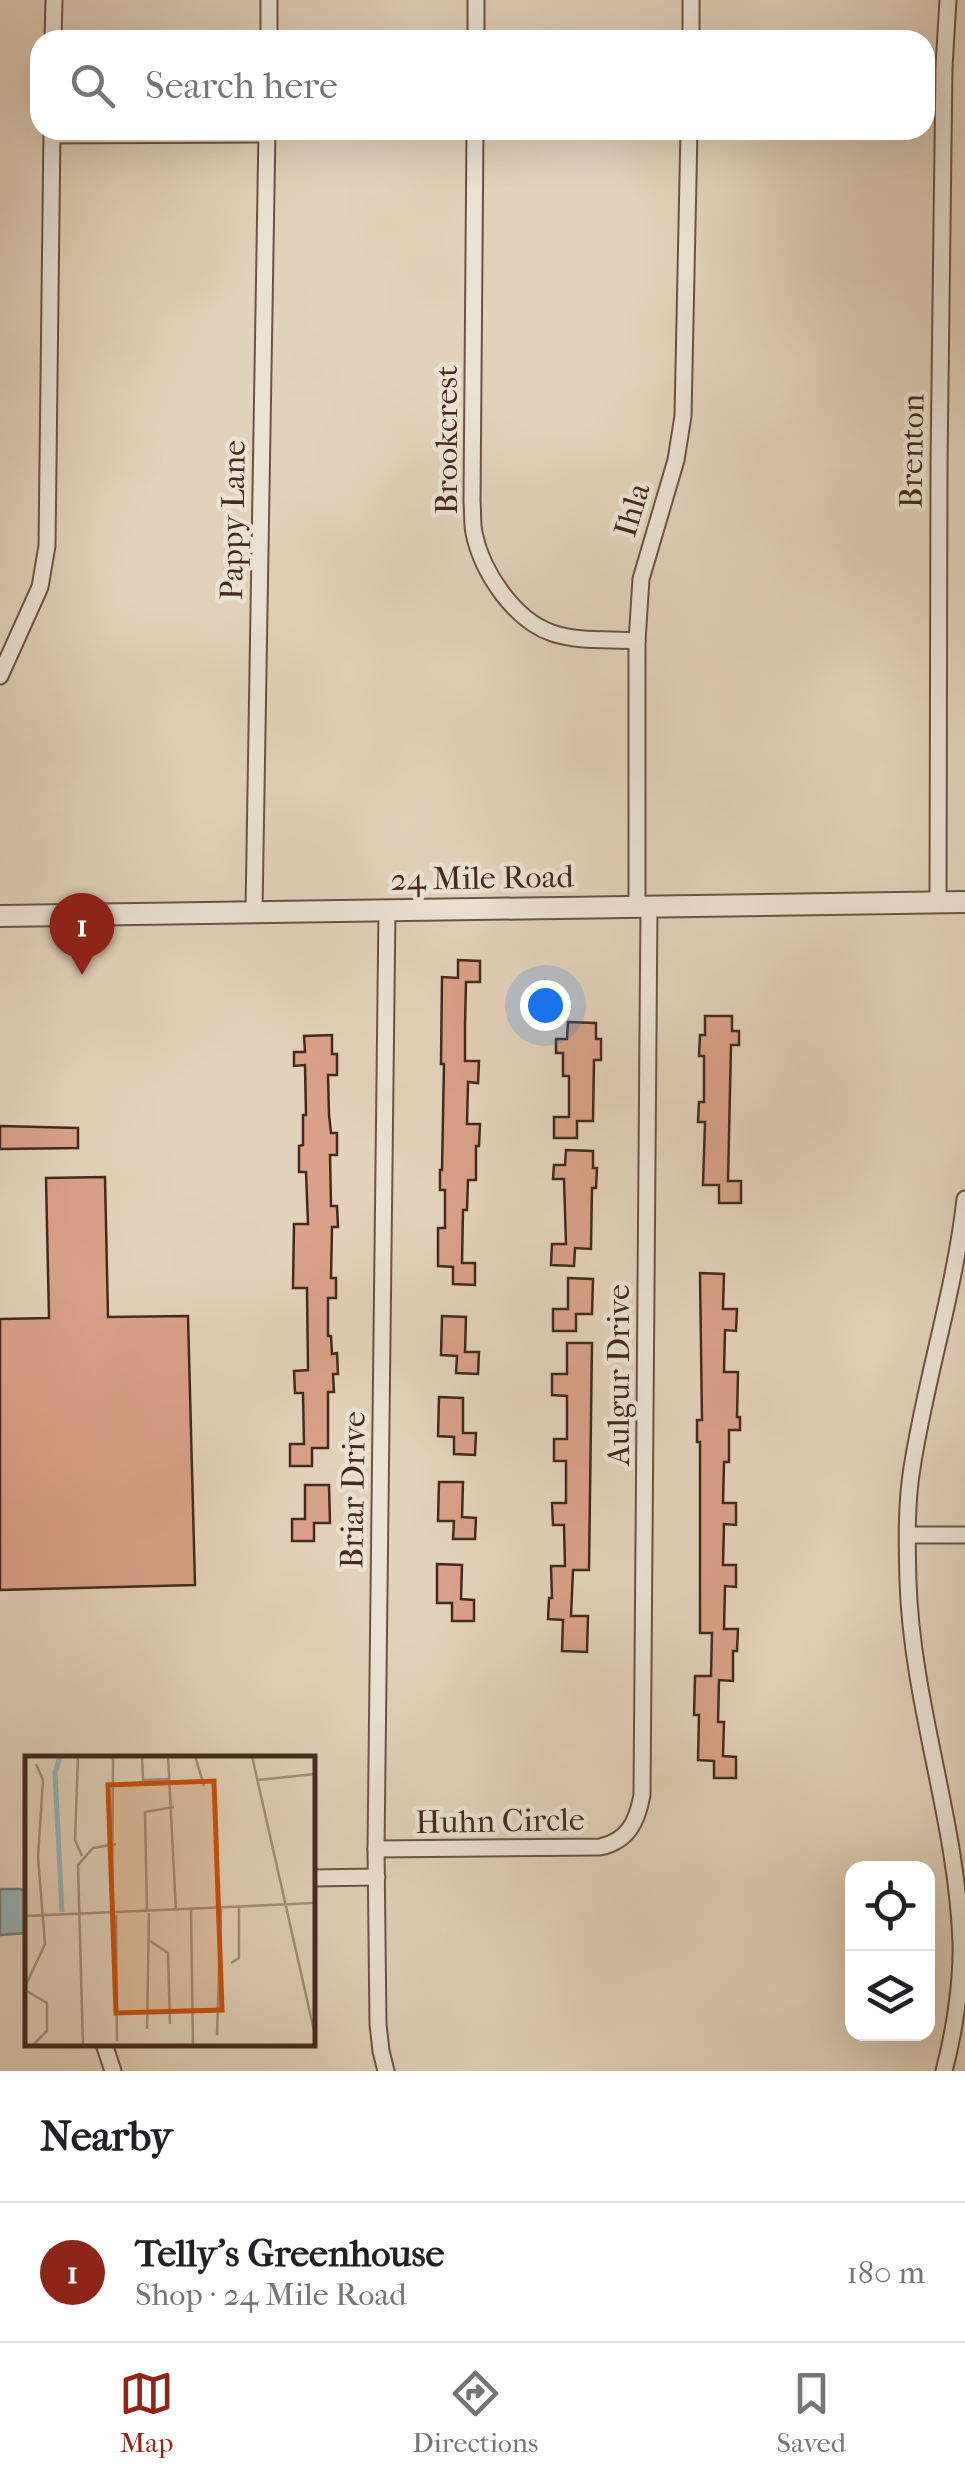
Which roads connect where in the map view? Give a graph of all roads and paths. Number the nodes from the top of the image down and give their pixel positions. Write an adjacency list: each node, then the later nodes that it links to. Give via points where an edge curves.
1 (54, 0): 6 (street)
2 (270, 0): 7 (street)
3 (476, 0): 8 (street)
4 (691, 0): 9 (street)
5 (948, 0): 17 (street, Brenton)
6 (53, 30)
7 (268, 30)
8 (476, 30)
9 (690, 30)
10 (52, 140): 15 (street, via 48,546 40,587)
11 (267, 140): 20 (street, Pappy Lane)
12 (475, 140): 14 (street, Brookcrest, via 477,546 500,589 540,628)
13 (689, 140): 14 (street, Ihla, via 683,416 642,579)
14 (637, 641): 18 (street, Ihla)
15 (0, 676)
16 (965, 902): 17 (street, 24 Mile Road)
17 (938, 903): 18 (street, 24 Mile Road)
18 (643, 906): 19 (street, 24 Mile Road); 25 (street, Aulgur Drive, via 642,1795)
19 (387, 910): 20 (street, 24 Mile Road); 26 (street, Briar Drive)
20 (254, 911): 21 (street, 24 Mile Road)
21 (0, 916)
22 (965, 1199): 23 (street, via 910,1472)
23 (908, 1535): 24 (street); 32 (street, via 912,1641 961,1943)
24 (965, 1535)
25 (623, 1839): 26 (street, Huhn Circle, via 582,1849)
26 (376, 1850): 27 (street, Briar Drive)
27 (376, 1877): 28 (street); 31 (street, Briar Drive, via 378,2024)
28 (315, 1878)
29 (105, 2046): 30 (street)
30 (112, 2071)
31 (386, 2071)
32 (944, 2071)

